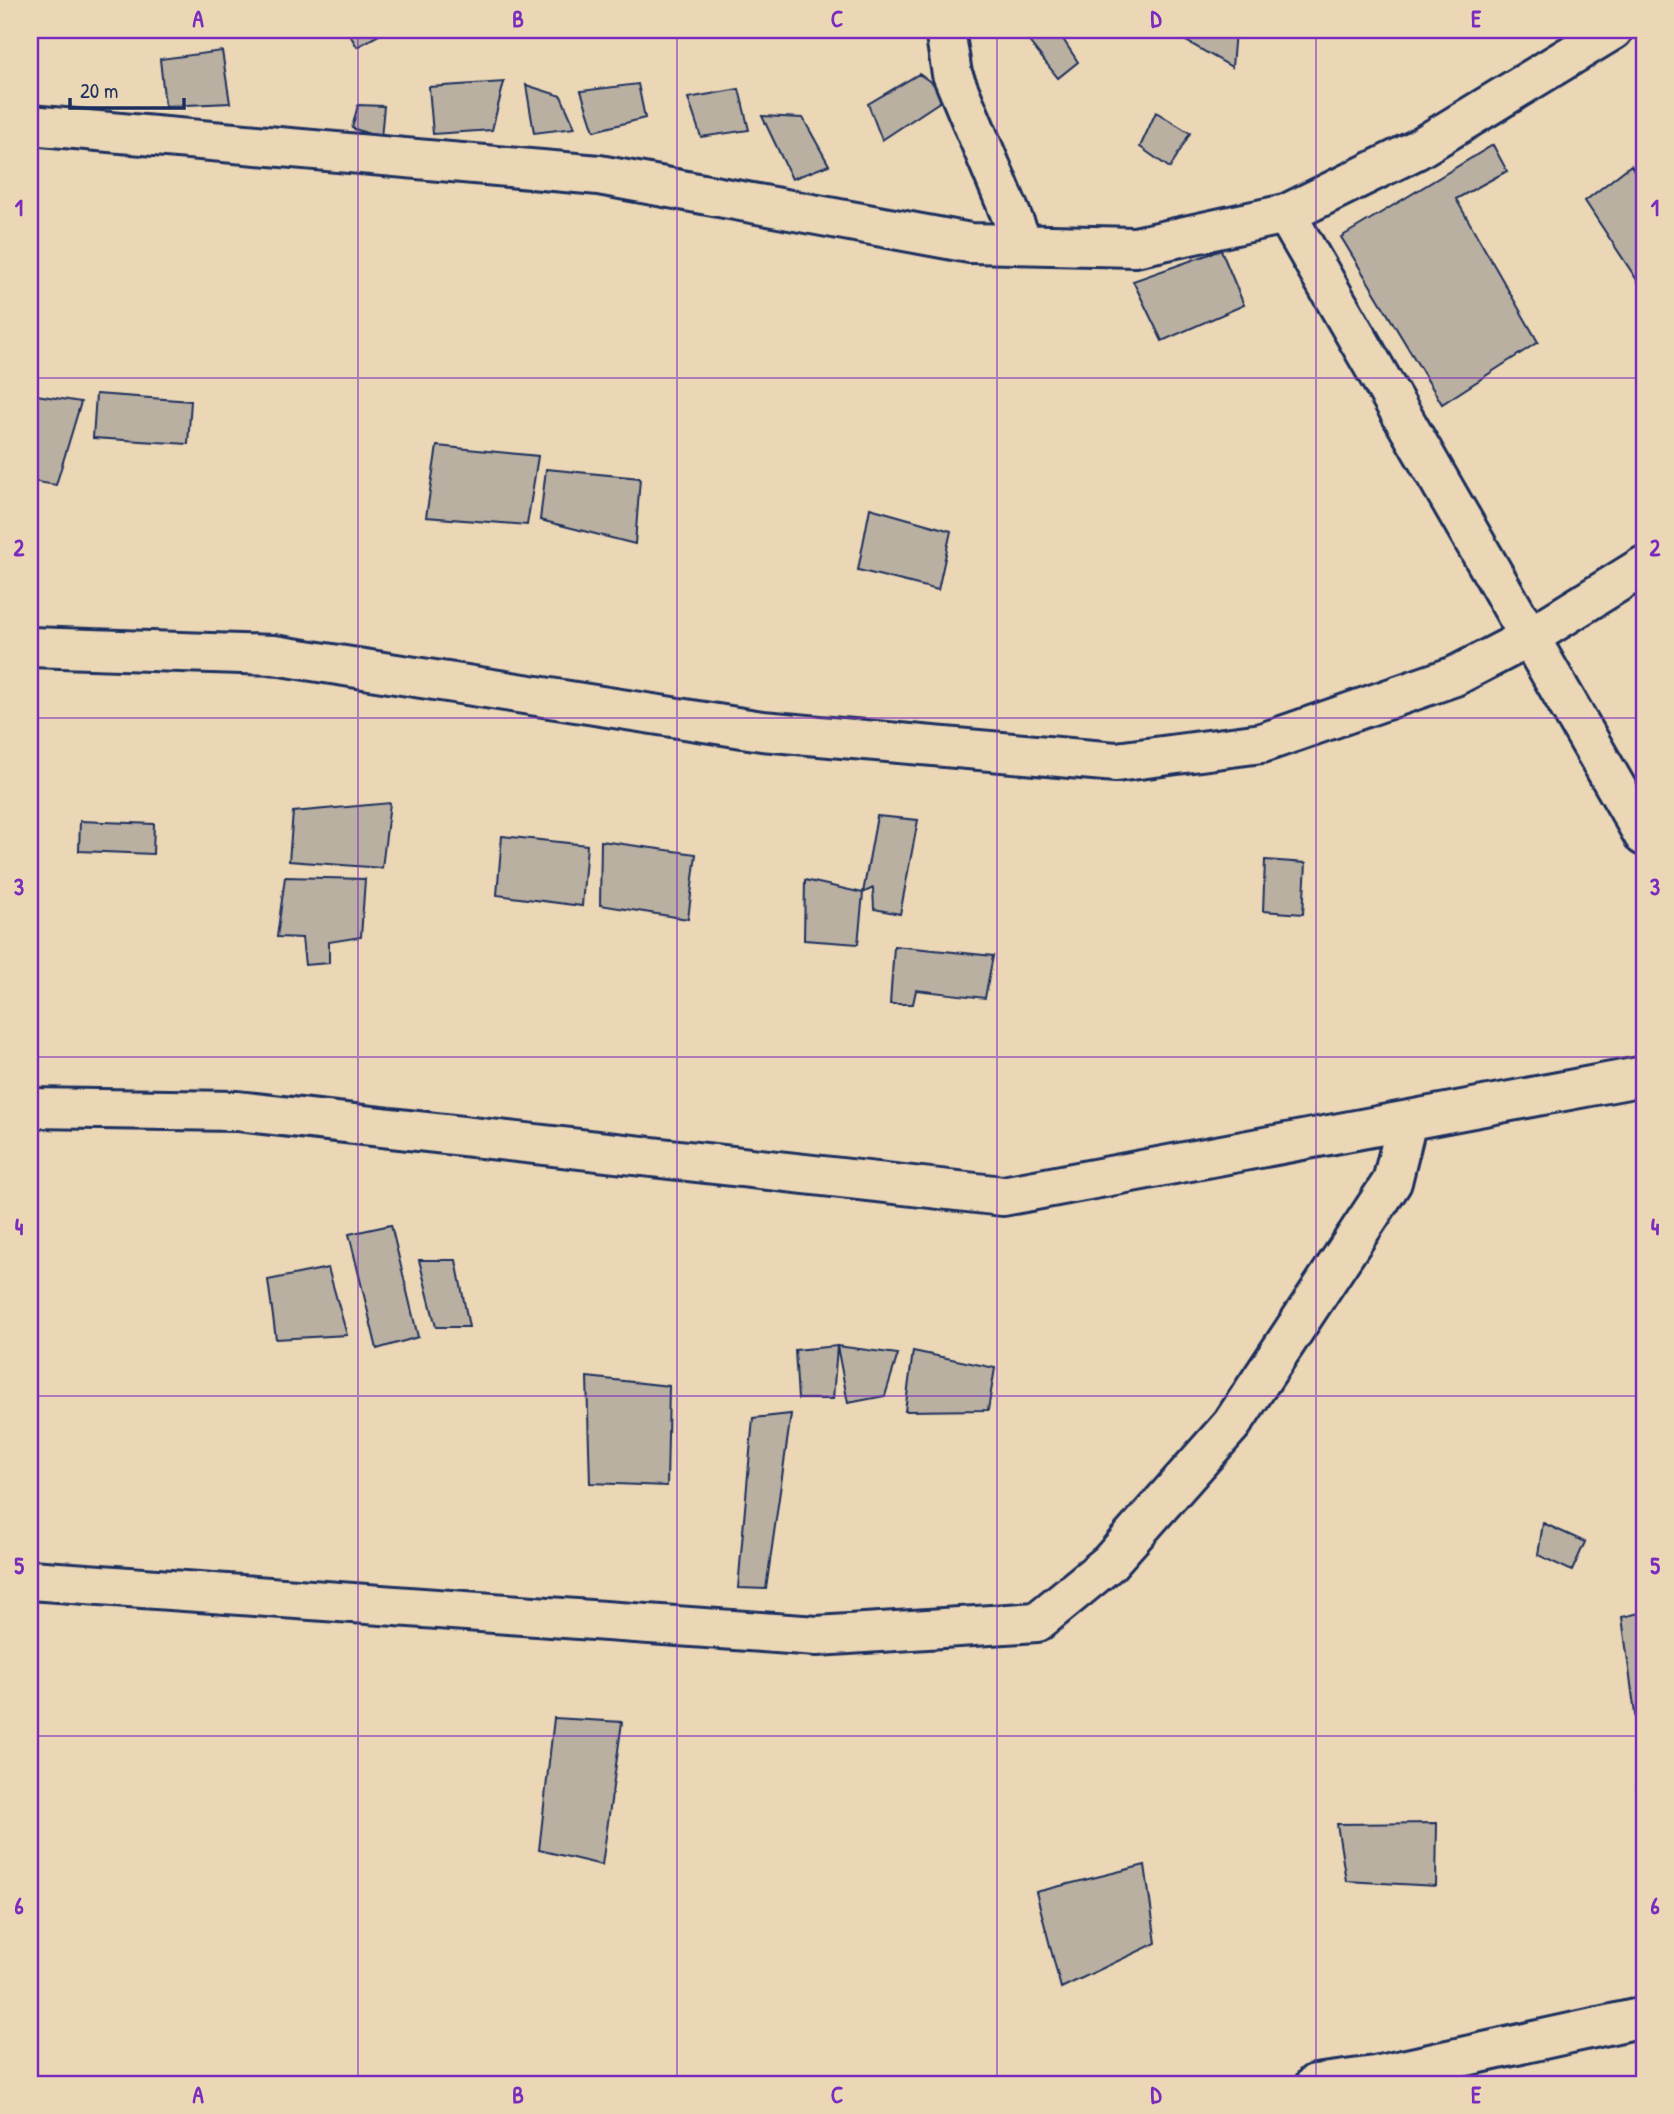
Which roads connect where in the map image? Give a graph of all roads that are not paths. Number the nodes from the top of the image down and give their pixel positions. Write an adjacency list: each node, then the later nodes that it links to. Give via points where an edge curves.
1 (945, 30): 5 (street, via 952,74)
2 (1613, 30): 4 (street, via 1416,150)
3 (30, 125): 5 (street, via 599,175 970,243)
4 (1286, 214): 5 (street, via 1135,247); 7 (street)
5 (1023, 244)
6 (1644, 566): 7 (street)
7 (1530, 637): 8 (street, via 1455,676 1262,743 1116,762 762,731 274,656); 9 (street)
8 (30, 647)
9 (1644, 836)
10 (1644, 1076): 12 (street)
11 (30, 1108): 12 (street, via 237,1111 1003,1196)
12 (1407, 1121): 13 (street, via 1392,1182 1232,1424 1109,1563 1037,1622 817,1636)
13 (30, 1580)
14 (1644, 2017): 15 (street, via 1375,2076)
15 (1315, 2084)

